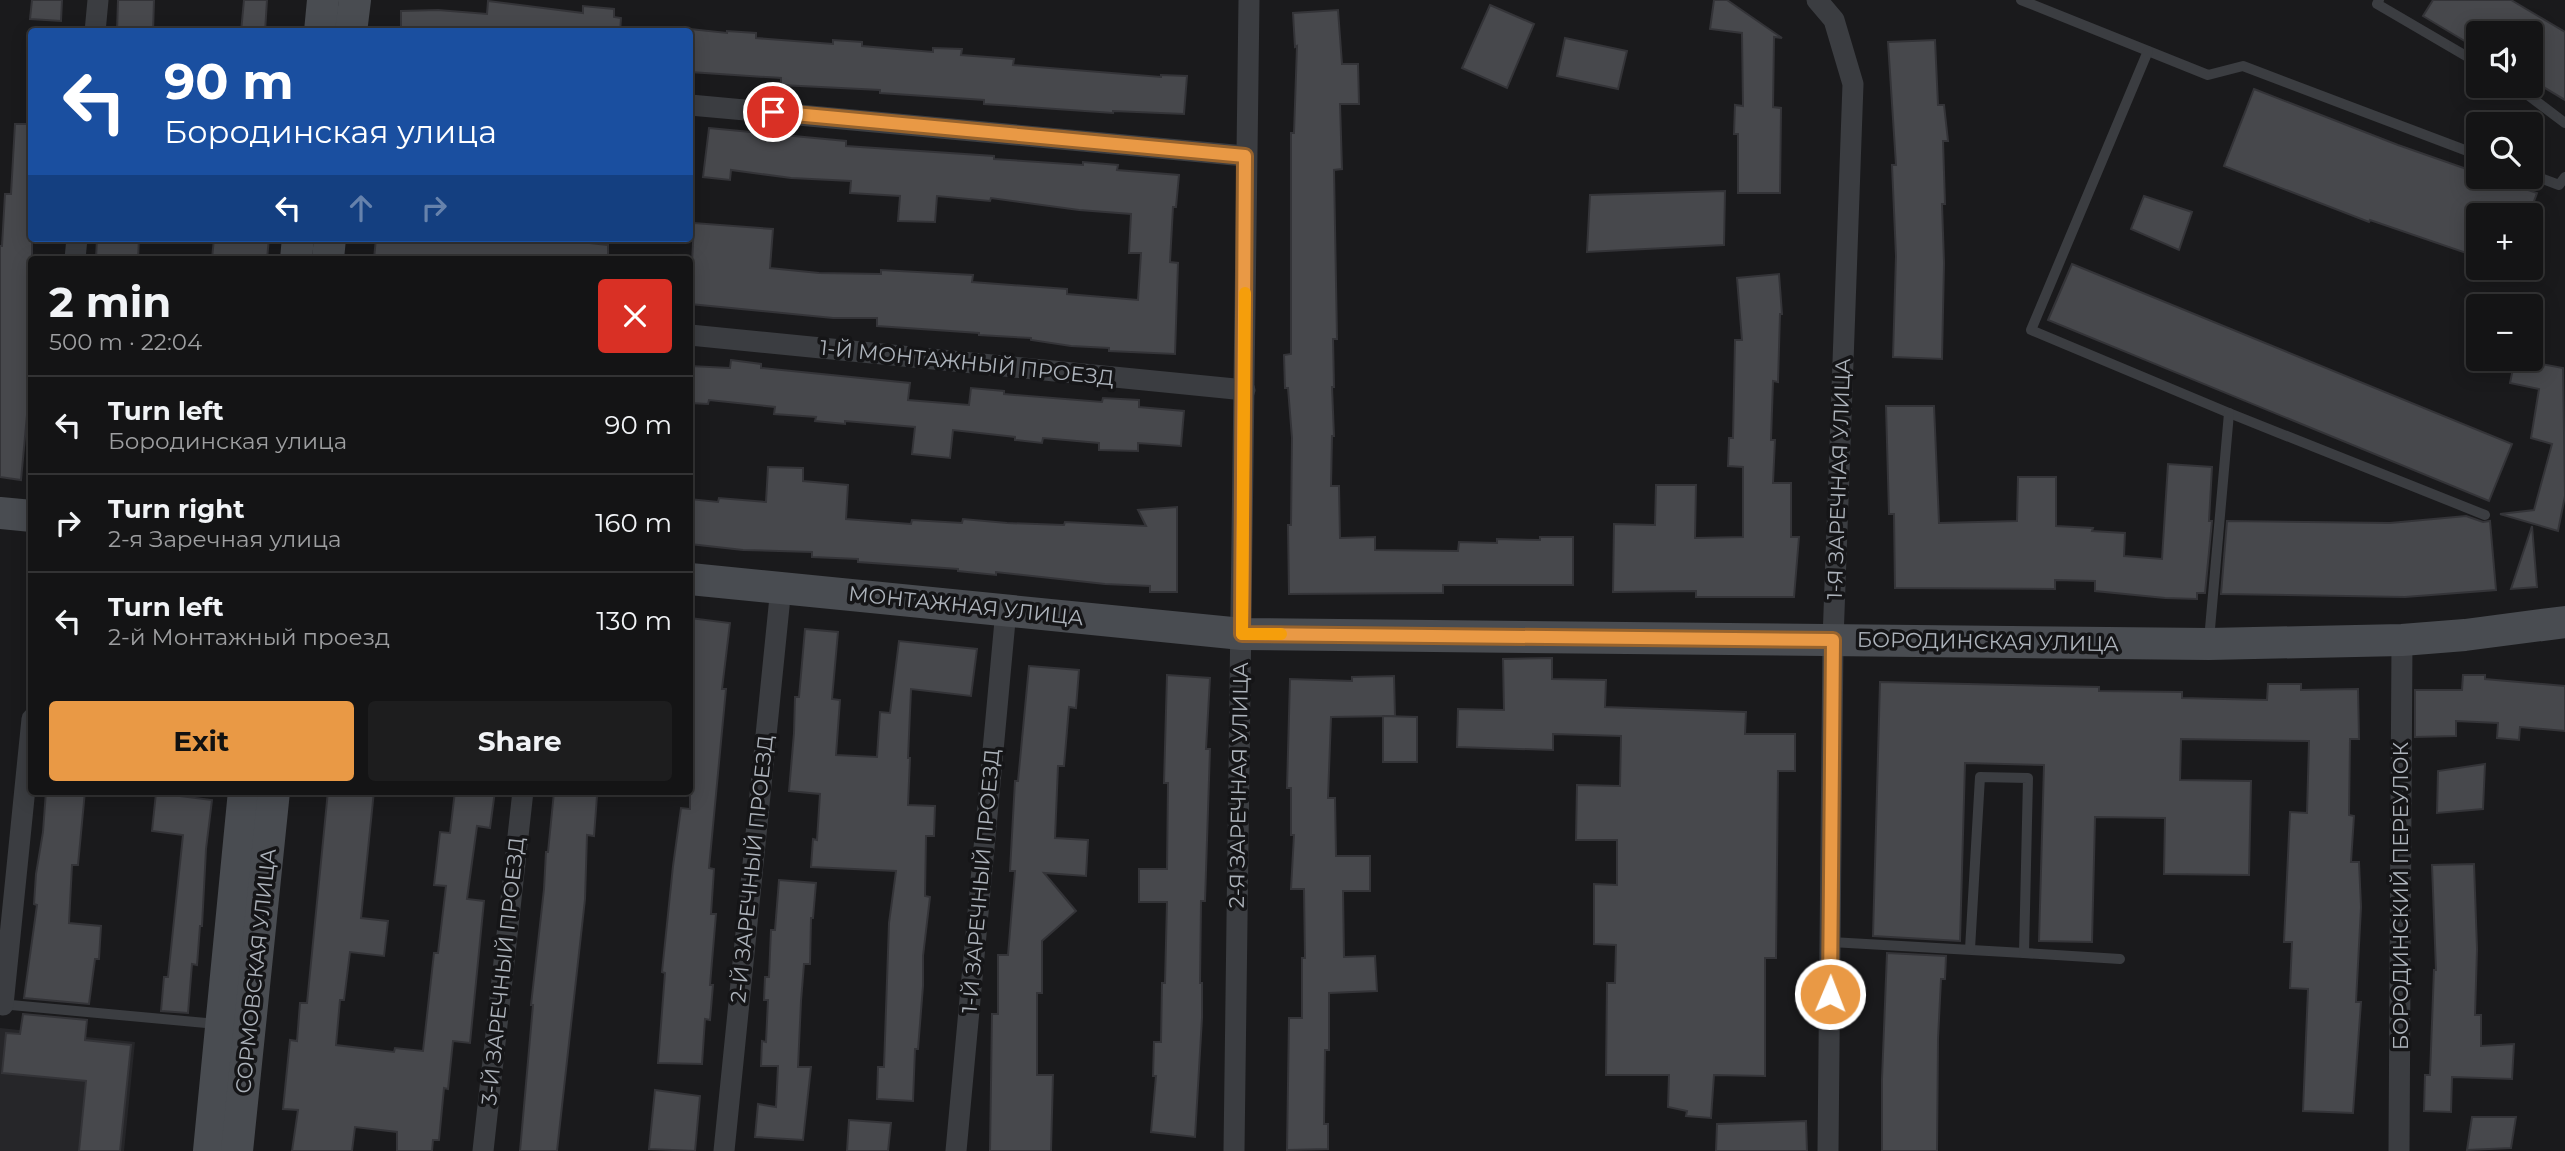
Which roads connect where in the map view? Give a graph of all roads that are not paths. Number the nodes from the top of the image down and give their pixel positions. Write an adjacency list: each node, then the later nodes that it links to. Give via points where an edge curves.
1 (98, 0): 8 (street)
2 (323, 0): 9 (main road)
3 (355, 0): 10 (main road)
4 (1249, 0): 17 (street, 2-Я ЗАРЕЧНАЯ УЛИЦА)
5 (1817, 0): 31 (street, 1-Я ЗАРЕЧНАЯ УЛИЦА, via 1834,20 1853,84)
6 (2021, 0): 11 (lane)
7 (2379, 0): 12 (lane, via 2377,4)
8 (95, 28)
9 (320, 28)
10 (352, 28)
11 (2148, 51): 16 (lane, via 2208,75 2243,66); 22 (lane, via 2031,330)
12 (2466, 56)
13 (2532, 98): 15 (lane)
14 (693, 105): 17 (street)
15 (2565, 123)
16 (2466, 150)
17 (1245, 156): 21 (street, 2-Я ЗАРЕЧНАЯ УЛИЦА)
18 (2565, 177): 19 (lane, via 2558,185)
19 (2543, 179)
20 (693, 335): 21 (street, 1-Й МОНТАЖНЫЙ ПРОЕЗД)
21 (1245, 390): 30 (street, 2-Я ЗАРЕЧНАЯ УЛИЦА)
22 (2229, 413): 24 (lane); 33 (lane)
23 (0, 513): 25 (main road)
24 (2485, 515)
25 (28, 516)
26 (693, 579): 27 (main road, МОНТАЖНАЯ УЛИЦА)
27 (781, 587): 28 (main road, МОНТАЖНАЯ УЛИЦА); 47 (street, 2-Й ЗАРЕЧНЫЙ ПРОЕЗД)
28 (1006, 610): 30 (main road, МОНТАЖНАЯ УЛИЦА); 48 (street, 1-Й ЗАРЕЧНЫЙ ПРОЕЗД)
29 (2565, 622): 32 (main road, БОРОДИНСКАЯ УЛИЦА)
30 (1242, 634): 31 (main road, БОРОДИНСКАЯ УЛИЦА); 49 (street, 2-Я ЗАРЕЧНАЯ УЛИЦА)
31 (1833, 640): 33 (main road, БОРОДИНСКАЯ УЛИЦА); 38 (street, 1-Я ЗАРЕЧНАЯ УЛИЦА)
32 (2402, 640): 33 (main road, БОРОДИНСКАЯ УЛИЦА); 51 (street, БОРОДИНСКИЙ ПЕРЕУЛОК)
33 (2209, 645)
34 (28, 757): 42 (street)
35 (244, 795): 43 (main road, СОРМОВСКАЯ УЛИЦА)
36 (274, 795): 45 (main road, СОРМОВСКАЯ УЛИЦА)
37 (523, 795): 46 (street, 3-Й ЗАРЕЧНЫЙ ПРОЕЗД)
38 (1831, 942): 39 (lane); 50 (street, 1-Я ЗАРЕЧНАЯ УЛИЦА)
39 (1970, 949): 40 (lane); 40 (lane, via 1980,777 2028,778)
40 (2024, 954): 41 (lane)
41 (2120, 959)
42 (2, 1004): 43 (lane)
43 (222, 1025): 44 (main road, СОРМОВСКАЯ УЛИЦА)
44 (209, 1151)
45 (237, 1151)
46 (483, 1151)
47 (723, 1151)
48 (956, 1151)
49 (1234, 1151)
50 (1828, 1151)
51 (2399, 1151)

